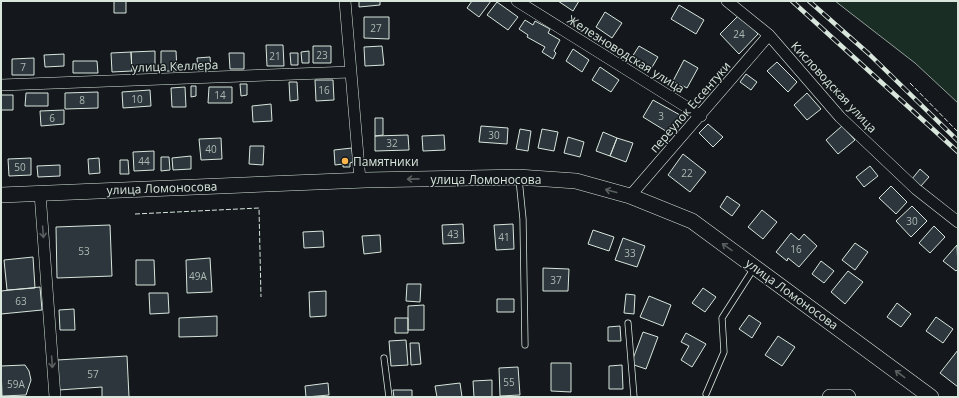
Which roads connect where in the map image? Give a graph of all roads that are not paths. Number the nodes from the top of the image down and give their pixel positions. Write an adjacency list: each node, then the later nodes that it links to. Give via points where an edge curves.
1 (345, 1): 5 (street)
2 (517, 1): 7 (street, Железноводская улица)
3 (727, 1): 4 (street, Кисловодская улица)
4 (769, 35): 7 (street, переулок Ессентуки); 13 (street, Кисловодская улица, via 840,117 916,190)
5 (351, 72): 6 (street, улица Келлера); 9 (street)
6 (1, 85)
7 (701, 116): 12 (street, переулок Ессентуки)
8 (518, 176): 9 (main road, улица Ломоносова, one-way to 9); 12 (main road, улица Ломоносова, one-way to 8, via 576,181); 16 (lane, via 523,219)
9 (360, 180): 10 (main road, улица Ломоносова)
10 (40, 193): 11 (main road, улица Ломоносова); 19 (street, one-way to 19)
11 (1, 195)
12 (630, 196): 14 (main road, улица Ломоносова, one-way to 12, via 692,221)
13 (958, 222)
14 (755, 266): 18 (lane, via 722,318 724,352); 24 (main road, улица Ломоносова, one-way to 14)
15 (628, 323): 21 (lane)
16 (525, 345)
17 (384, 358): 20 (lane)
18 (706, 394)
19 (55, 397)
20 (388, 397)
21 (634, 397)
22 (830, 397): 23 (main road)
23 (848, 397)
24 (931, 397)

